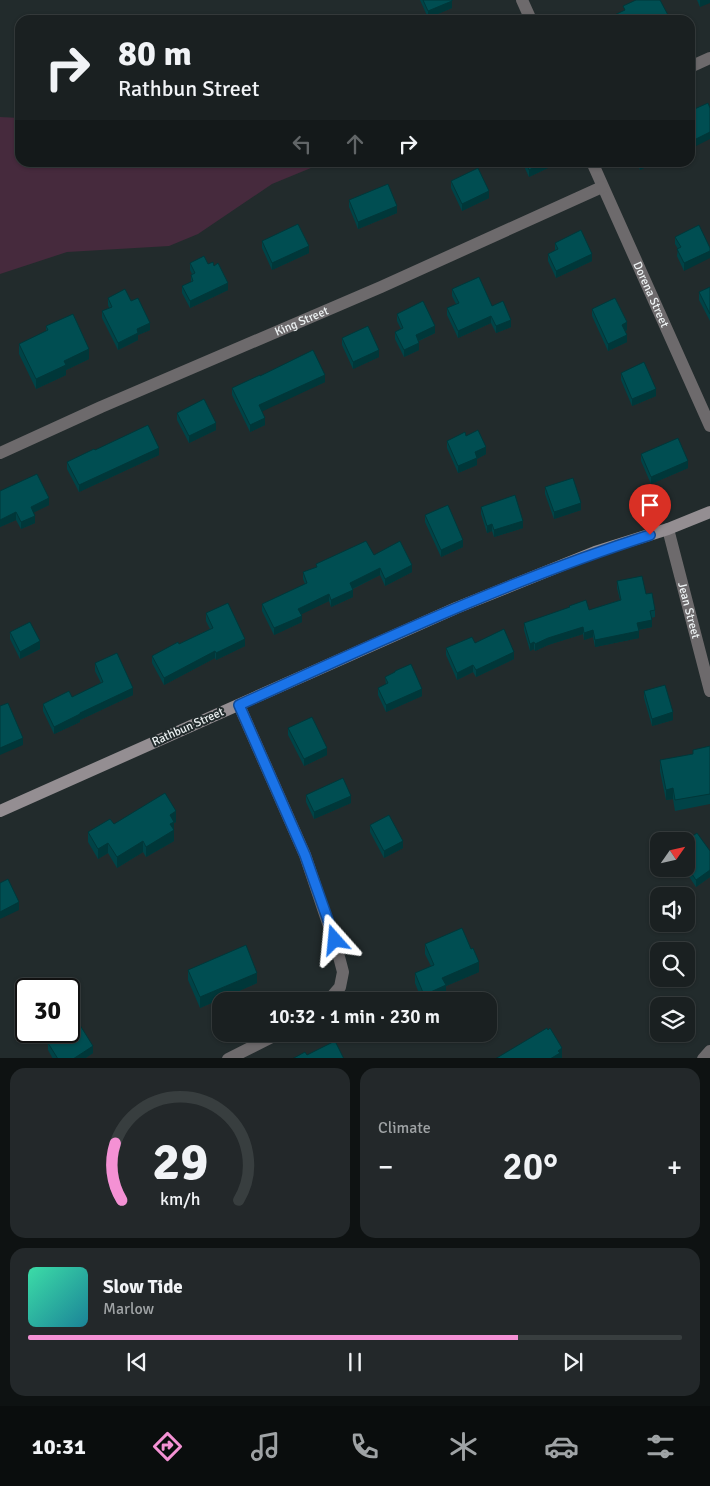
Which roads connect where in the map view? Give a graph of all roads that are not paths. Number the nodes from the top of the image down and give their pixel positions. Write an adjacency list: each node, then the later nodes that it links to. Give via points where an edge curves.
1 (522, 0): 2 (street)
2 (528, 15)
3 (710, 58): 4 (street)
4 (695, 65)
5 (594, 167): 6 (street, Dorena Street)
6 (602, 187): 7 (street, Dorena Street); 8 (street, King Street)
7 (710, 426)
8 (0, 453)
9 (710, 512): 10 (street, Rathbun Street)
10 (668, 529): 11 (street, Jean Street); 12 (street, Rathbun Street, via 595,552 456,608)
11 (710, 691)
12 (239, 705): 13 (street, Rathbun Street); 14 (street, via 305,855 338,952 343,972)
13 (0, 811)
14 (336, 992)
15 (261, 1042): 17 (street)
16 (710, 1050): 18 (street)
17 (228, 1058)
18 (703, 1058)

